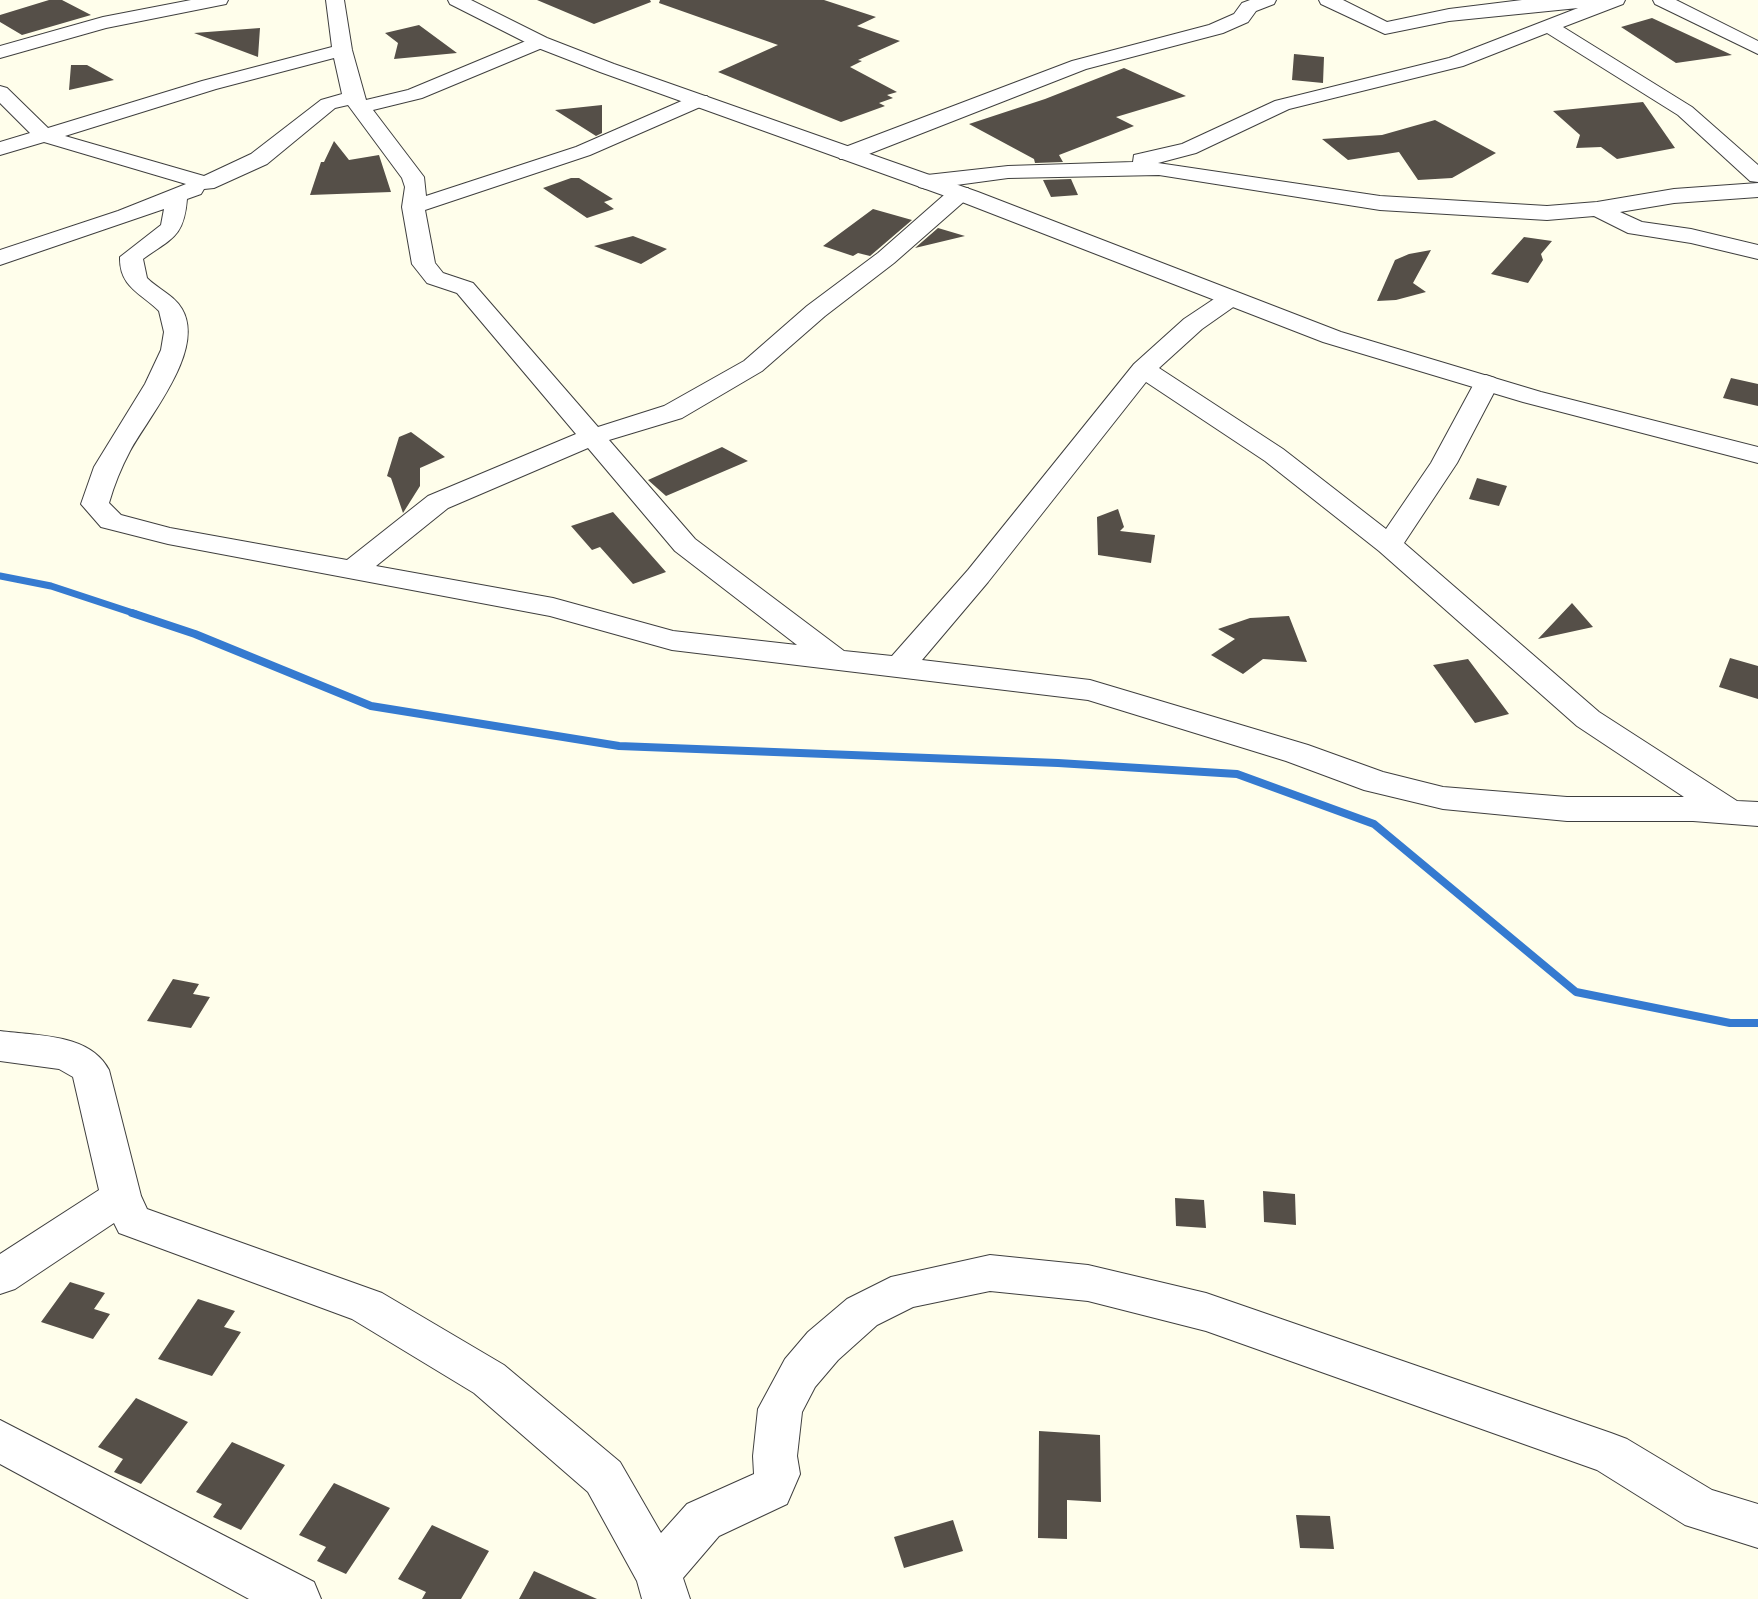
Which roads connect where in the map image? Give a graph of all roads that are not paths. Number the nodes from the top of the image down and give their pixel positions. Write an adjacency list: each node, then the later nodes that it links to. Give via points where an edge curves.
1 (219, 0): 12 (street, via 103,23)
2 (335, 0): 11 (street)
3 (457, 0): 9 (street)
4 (1268, 0): 18 (street, via 1249,7 1241,18 1216,29 1079,65)
5 (1328, 0): 7 (street, via 1385,28 1511,7)
6 (1662, 0): 10 (street)
7 (1614, 1): 8 (street)
8 (1550, 27): 19 (street, via 1424,73 1282,105 1189,149); 20 (street, via 1684,111)
9 (540, 42): 14 (street); 15 (street, via 415,94)
10 (1758, 48)
11 (342, 50): 15 (street); 16 (street)
12 (0, 52)
13 (0, 92): 16 (street)
14 (700, 100): 18 (street); 26 (street, via 583,151)
15 (357, 102): 22 (street, via 328,104 259,159); 26 (street, via 413,177)
16 (44, 134): 17 (street); 22 (street, via 63,143)
17 (0, 149)
18 (848, 154): 21 (street)
19 (1105, 168): 21 (street, via 1008,172); 27 (street, via 1159,170 1464,210 1547,213)
20 (1758, 176)
21 (927, 182): 24 (street)
22 (206, 183): 25 (street)
23 (1758, 190): 27 (street, via 1674,196)
24 (960, 193): 30 (street); 33 (street, via 753,366 674,412)
25 (176, 197): 29 (street); 36 (street, via 170,229 142,247 131,264 140,285 169,307 176,343 154,393 99,483 95,504 111,520 168,536)
26 (413, 207): 33 (street, via 428,272 465,288)
27 (1597, 209): 28 (street, via 1636,228)
28 (1758, 252)
29 (0, 258)
30 (1231, 298): 31 (street, via 1193,324); 32 (street, via 1332,337)
31 (1143, 369): 35 (street, via 1274,455); 38 (street, via 978,576)
32 (1486, 383): 34 (street); 35 (street, via 1444,463)
33 (591, 437): 36 (street, via 438,502); 37 (street, via 685,545)
34 (1758, 455)
35 (1389, 545): 39 (street, via 1588,719)
36 (352, 571): 37 (street, via 410,578 553,606 672,640)
37 (835, 659): 38 (street)
38 (900, 666): 39 (street, via 1090,690 1297,753 1376,782 1443,798 1567,809)
39 (1744, 813)
40 (0, 1047): 41 (street, via 71,1057 90,1070)
41 (121, 1197): 42 (street); 45 (street, via 133,1221 367,1306 489,1379 604,1477)
42 (0, 1276)
43 (0, 1441): 46 (street)
44 (1758, 1526): 45 (street, via 1701,1509 1611,1454 1206,1312 1088,1283 990,1273 906,1290 862,1312 823,1346 800,1373 780,1409 777,1474 771,1490 703,1520)
45 (661, 1586)
46 (297, 1599)

